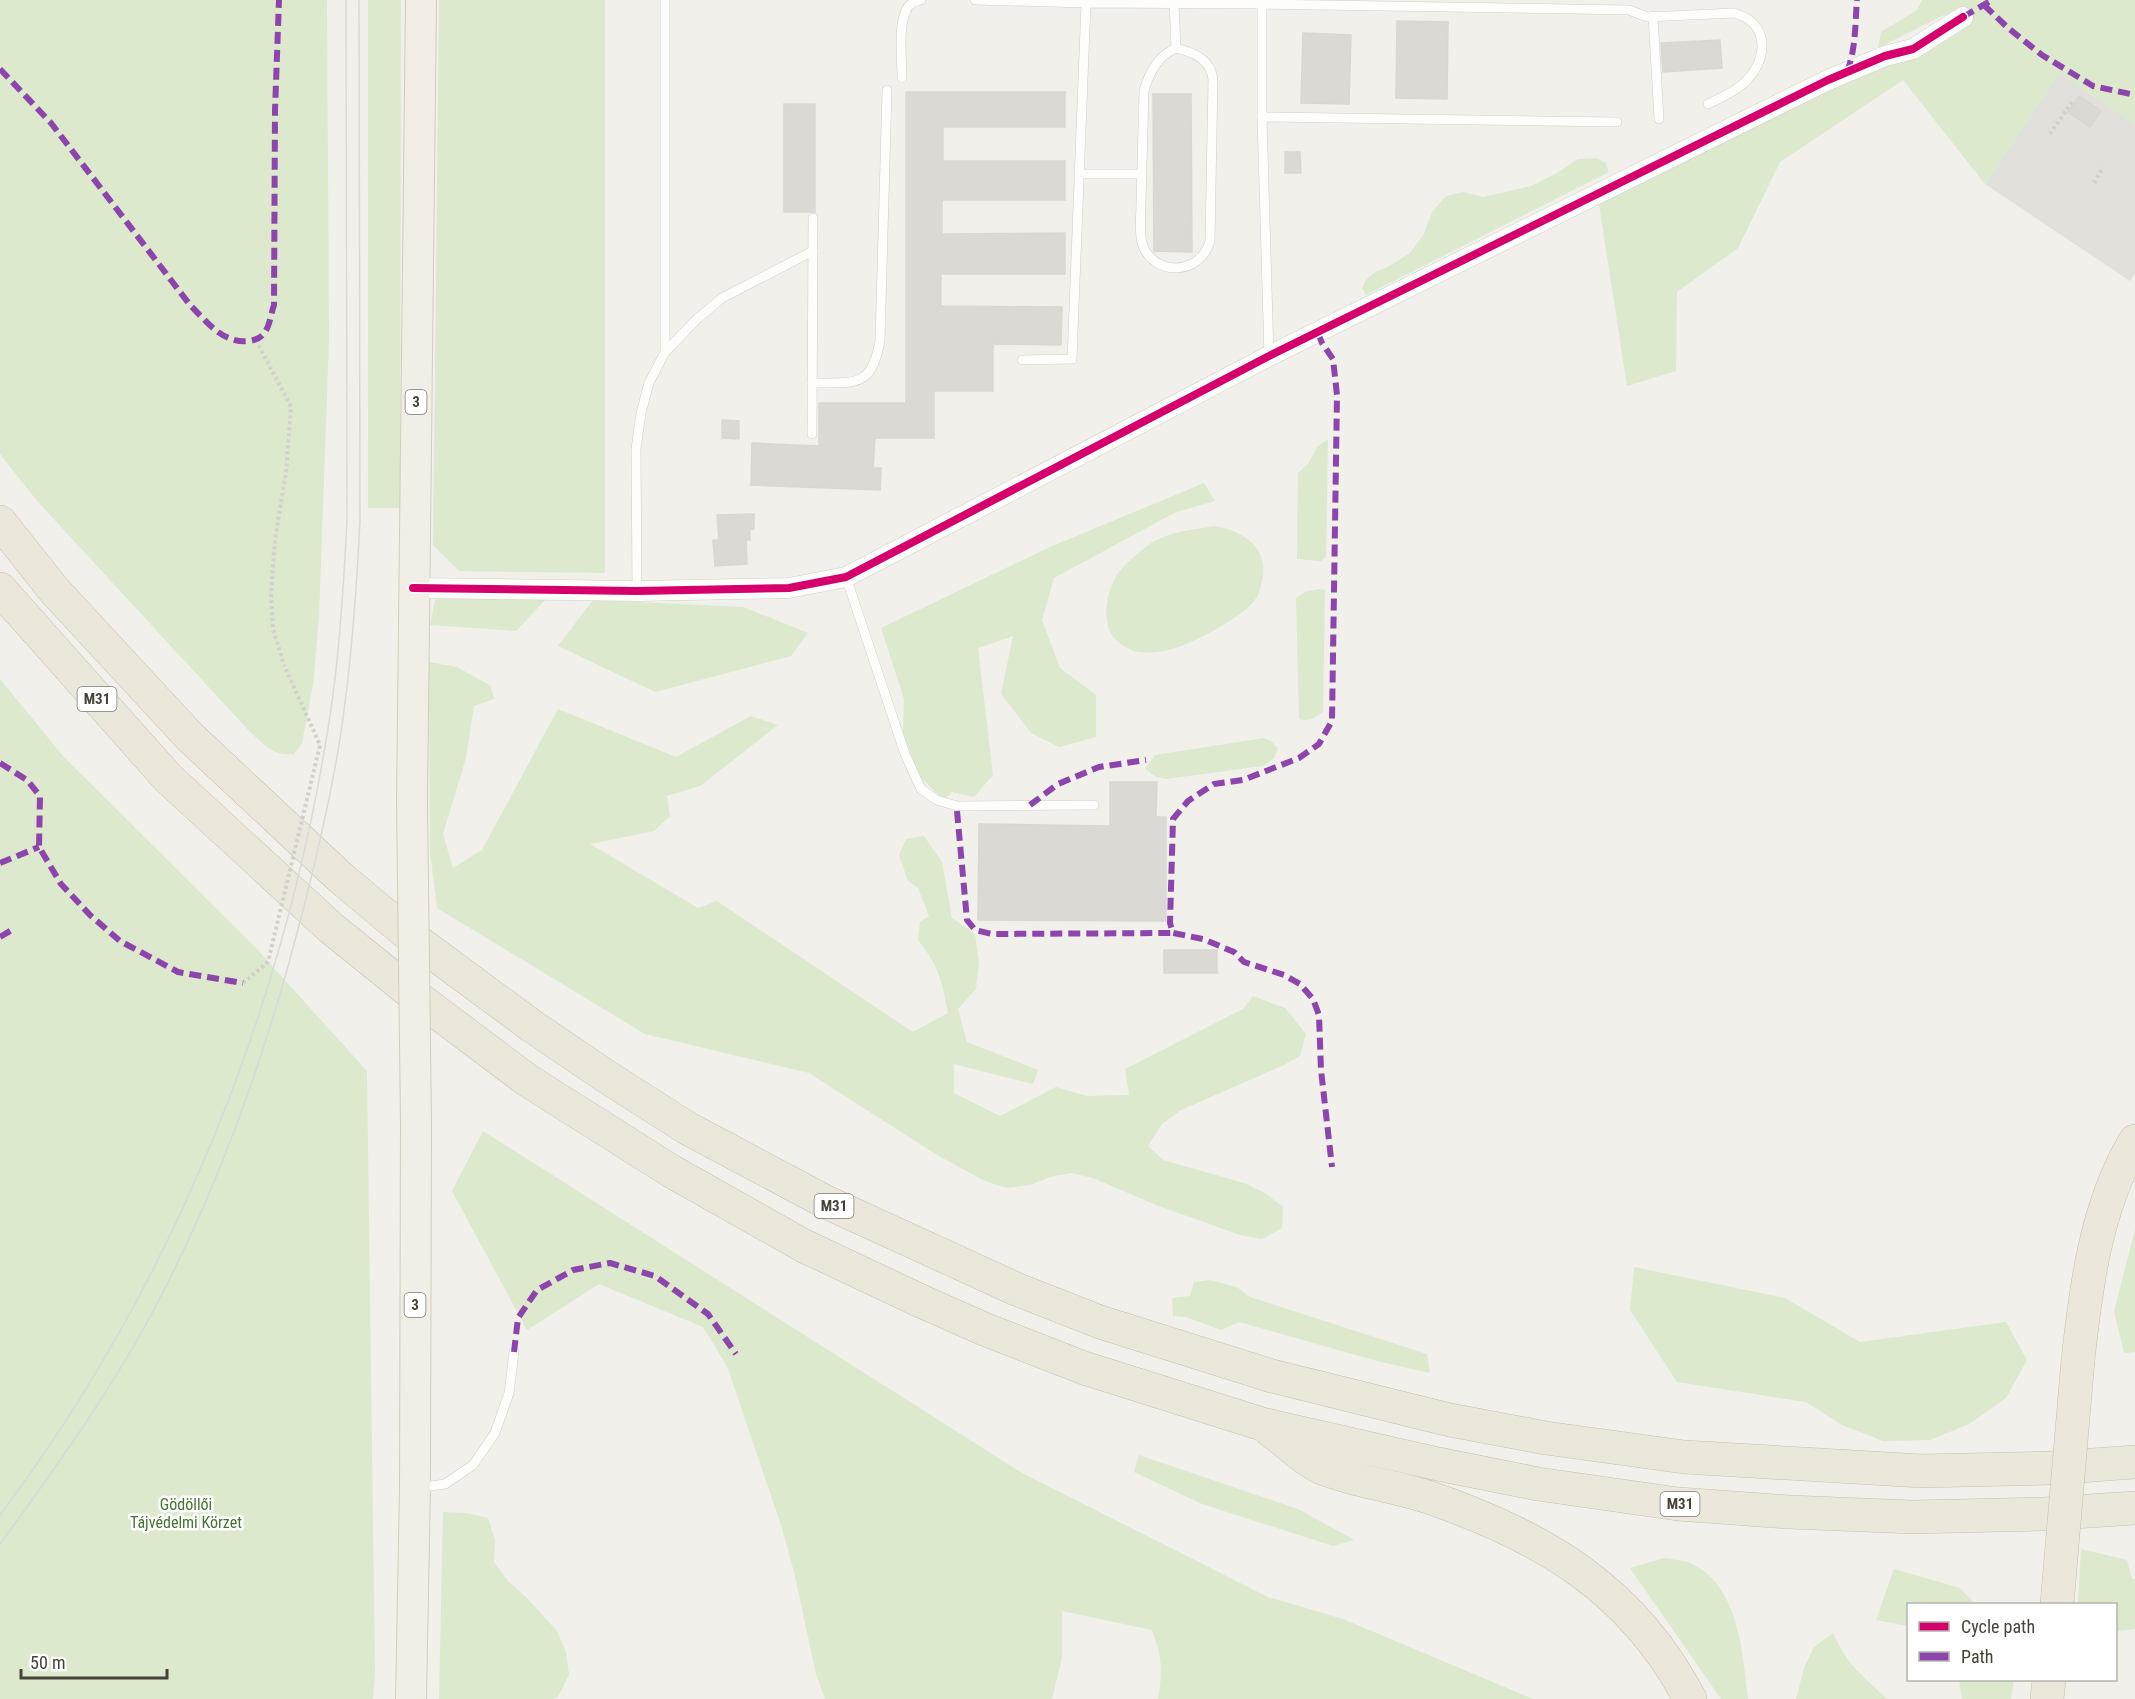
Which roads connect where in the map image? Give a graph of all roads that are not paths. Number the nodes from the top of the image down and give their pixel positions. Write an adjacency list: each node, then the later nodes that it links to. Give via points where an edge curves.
1 (421, 0): 28 (main road, 3)
2 (665, 0): 21 (lane)
3 (921, 0): 11 (lane, via 906,9)
4 (975, 0): 6 (lane)
5 (1262, 2): 7 (lane); 8 (lane, via 1629,10); 14 (lane)
6 (1086, 3): 7 (lane); 17 (lane)
7 (1174, 4): 10 (lane)
8 (1653, 16): 13 (lane, via 1734,13 1749,19 1759,30 1761,54 1749,78); 15 (lane)
9 (1964, 17): 22 (street, via 1913,49 1885,56 1828,80)
10 (1176, 48): 18 (lane, via 1160,58 1144,91); 18 (lane, via 1203,58 1213,79 1210,241 1201,260 1171,268 1157,262 1145,250 1141,232)
11 (902, 78)
12 (887, 90): 24 (lane, via 880,340 876,361 870,372 853,382)
13 (1708, 104)
14 (1262, 117): 16 (lane); 22 (lane)
15 (1659, 119)
16 (1617, 122)
17 (1080, 174): 18 (lane); 23 (lane, via 1072,359)
18 (1142, 174)
19 (813, 219): 20 (lane)
20 (813, 250): 21 (lane, via 722,298); 24 (lane)
21 (665, 352): 30 (lane, via 649,383 636,449)
22 (1269, 356): 27 (street)
23 (1023, 360)
24 (812, 383): 25 (lane)
25 (812, 434)
26 (0, 522): 35 (highway, M31, via 54,590 190,737 342,879 414,939 550,1038 687,1128 826,1202 1016,1289 1100,1322 1272,1376 1439,1418 1546,1438 1684,1457 1922,1471)
27 (846, 577): 30 (street, via 789,588); 31 (lane, via 905,754 921,789 957,806)
28 (413, 588): 30 (street); 36 (main road, 3, bridge)
29 (0, 589): 34 (highway, M31, via 198,807 331,928 527,1080 671,1171 804,1245 923,1302 1083,1368)
30 (637, 591)
31 (1094, 805)
32 (2135, 1141): 38 (highway, bridge, via 2105,1208 2083,1312)
33 (514, 1352): 36 (lane, via 510,1393 495,1433 473,1465 445,1484)
34 (1262, 1424): 37 (highway, M31, via 1538,1484 1678,1504 1912,1517); 41 (highway, via 1320,1467 1468,1512 1567,1562 1603,1588 1641,1625)
35 (2135, 1462)
36 (415, 1488): 40 (main road, 3)
37 (2135, 1508)
38 (2057, 1603)
39 (2049, 1681): 42 (highway)
40 (411, 1699)
41 (1690, 1699)
42 (2047, 1699)

